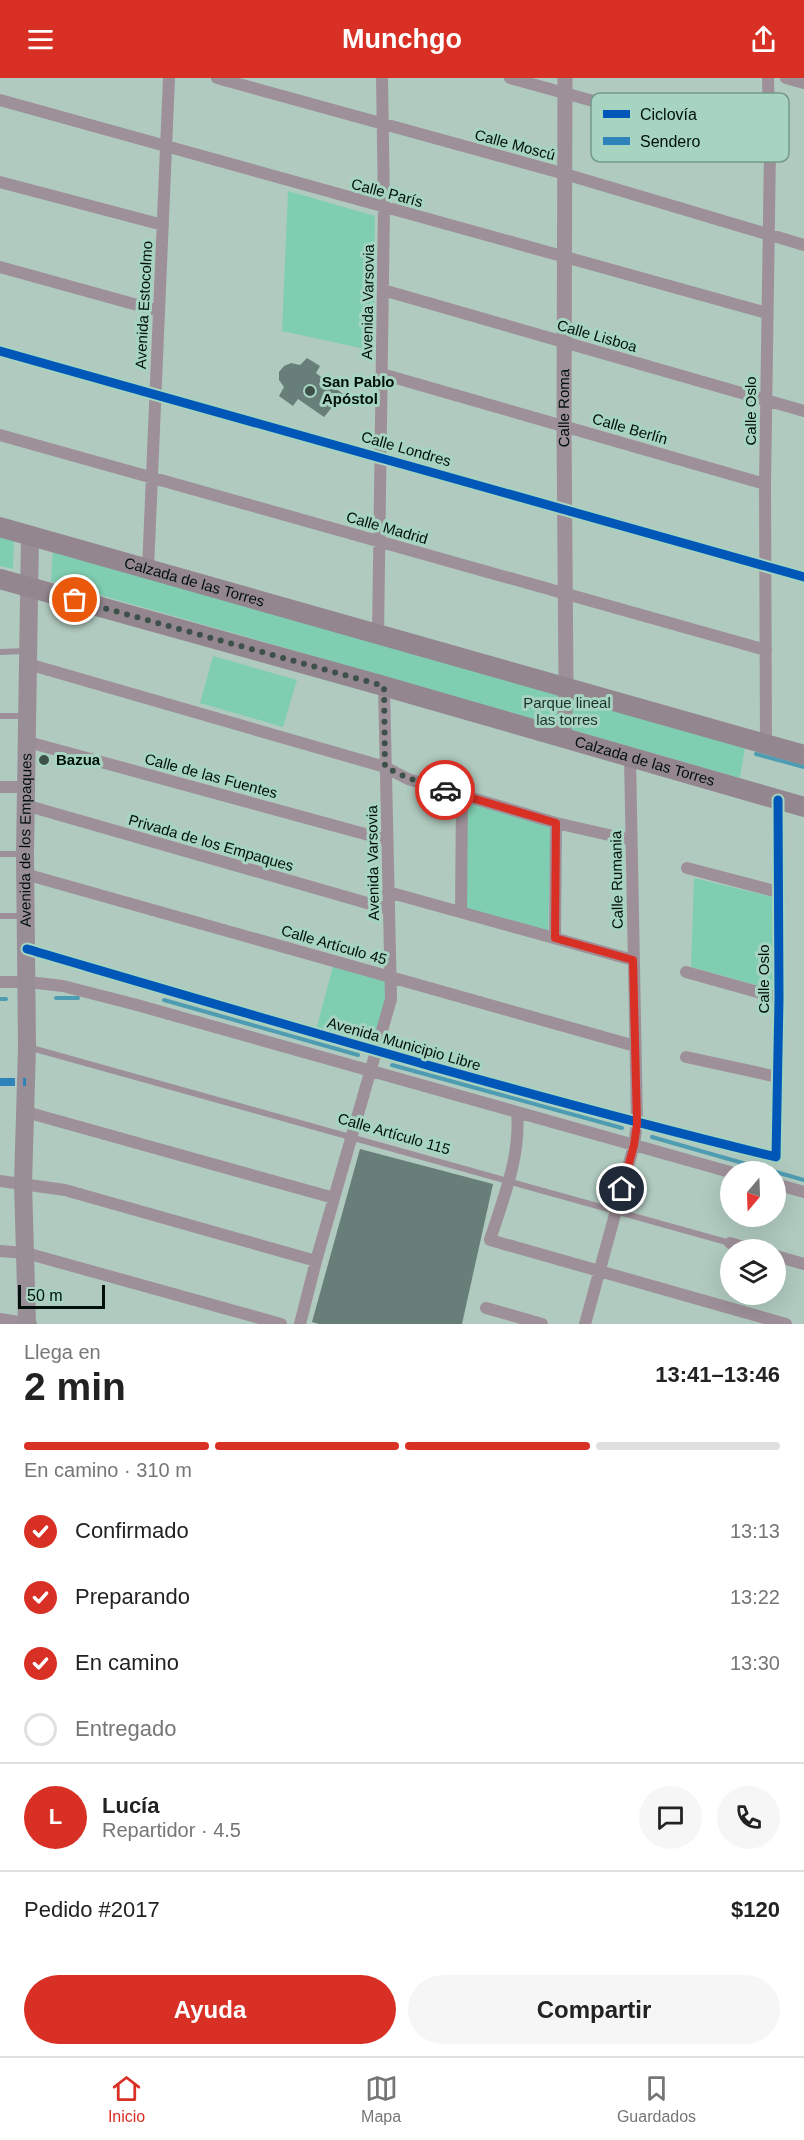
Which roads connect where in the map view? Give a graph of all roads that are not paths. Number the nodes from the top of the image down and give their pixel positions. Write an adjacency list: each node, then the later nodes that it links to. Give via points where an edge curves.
1 (169, 78): 13 (street, Avenida Estocolmo)
2 (217, 78): 12 (street, Calle Moscú)
3 (382, 78): 12 (street, Avenida Varsovia)
4 (510, 78): 8 (street)
5 (768, 78): 9 (street, Calle Oslo)
6 (786, 78): 7 (street)
7 (804, 83)
8 (565, 86): 10 (street); 15 (street, Calle Roma)
9 (768, 93)
10 (591, 94)
11 (0, 100): 13 (street, Calle París)
12 (382, 123): 15 (street, Calle Moscú); 17 (street, Avenida Varsovia)
13 (166, 147): 17 (street, Calle París); 18 (street, Avenida Estocolmo)
14 (770, 162): 19 (street, Calle Oslo)
15 (565, 174): 19 (street, Calle Moscú); 21 (street, Calle Roma)
16 (0, 182): 18 (street)
17 (384, 207): 21 (street, Calle París); 23 (street, Avenida Varsovia)
18 (163, 225): 24 (street, Avenida Estocolmo)
19 (768, 233): 20 (street, Calle Moscú); 25 (street, Calle Oslo)
20 (804, 245)
21 (564, 257): 25 (street, Calle París); 26 (street, Calle Roma)
22 (0, 267): 24 (street)
23 (383, 290): 26 (street, Calle Lisboa); 28 (street, Avenida Varsovia)
24 (159, 311): 29 (street, Avenida Estocolmo)
25 (767, 313): 30 (street, Calle Oslo)
26 (564, 342): 30 (street, Calle Lisboa); 32 (street, Calle Roma)
27 (0, 351): 29 (street, Calle Londres)
28 (382, 374): 32 (street, Calle Berlín); 34 (street, Avenida Varsovia)
29 (155, 394): 34 (street, Calle Londres); 35 (street, Avenida Estocolmo)
30 (766, 400): 31 (street, Calle Lisboa); 36 (street, Calle Oslo)
31 (804, 411)
32 (564, 426): 36 (street, Calle Berlín); 37 (street, Calle Roma)
33 (0, 435): 35 (street, Calle Madrid)
34 (380, 458): 37 (street, Calle Londres); 40 (street, Avenida Varsovia)
35 (152, 477): 40 (street, Calle Madrid); 42 (street, Avenida Estocolmo)
36 (765, 484): 41 (street, Calle Oslo)
37 (564, 509): 41 (street, Calle Londres); 46 (street, Calle Roma)
38 (0, 527): 39 (main road, Calzada de las Torres)
39 (30, 535): 42 (main road, Calzada de las Torres); 45 (main road, Avenida de los Empaques)
40 (380, 541): 46 (street, Calle Madrid); 47 (street, Avenida Varsovia)
41 (766, 567): 43 (street, Calle Londres); 48 (street, Calle Oslo)
42 (148, 569): 47 (main road, Calzada de las Torres)
43 (804, 577)
44 (0, 579): 45 (main road, Calzada de las Torres)
45 (29, 587): 50 (main road, Avenida de los Empaques); 51 (main road, Calzada de las Torres)
46 (565, 594): 48 (street, Calle Madrid); 52 (street, Calle Roma)
47 (378, 635): 52 (main road, Calzada de las Torres)
48 (766, 650): 57 (street, Calle Oslo)
49 (0, 652): 50 (lane)
50 (28, 657): 54 (main road, Avenida de los Empaques); 60 (street)
51 (384, 686): 55 (main road, Calzada de las Torres); 60 (street, Avenida Varsovia)
52 (566, 688): 55 (street, Calle Roma); 57 (main road, Calzada de las Torres)
53 (0, 716): 54 (lane)
54 (28, 716): 56 (main road, Avenida de los Empaques)
55 (564, 738): 59 (main road, Calzada de las Torres)
56 (28, 742): 63 (main road, Avenida de los Empaques); 67 (street, Calle de las Fuentes)
57 (766, 744): 58 (main road, Calzada de las Torres)
58 (804, 755)
59 (630, 757): 64 (main road, Calzada de las Torres); 68 (street, Calle Rumania)
60 (385, 767): 62 (street); 67 (street, Avenida Varsovia)
61 (0, 787): 63 (street, Privada de los Empaques)
62 (462, 795): 66 (street); 76 (street)
63 (26, 796): 70 (main road, Avenida de los Empaques); 75 (street, Privada de los Empaques)
64 (778, 800): 65 (main road, Calzada de las Torres); 74 (street, Calle Oslo)
65 (804, 807)
66 (556, 823): 68 (street); 79 (street)
67 (387, 840): 73 (street, Avenida Varsovia)
68 (631, 840): 81 (street, Calle Rumania)
69 (0, 854): 70 (lane)
70 (25, 854): 72 (main road, Avenida de los Empaques)
71 (687, 868): 74 (street)
72 (25, 874): 78 (main road, Avenida de los Empaques); 83 (street, Calle Artículo 45)
73 (388, 892): 75 (street, Avenida Varsovia); 76 (street)
74 (778, 892): 86 (street, Calle Oslo)
75 (388, 909): 83 (street, Avenida Varsovia)
76 (461, 912): 79 (street)
77 (0, 916): 78 (lane)
78 (26, 916): 80 (main road, Avenida de los Empaques)
79 (555, 938): 81 (street)
80 (27, 949): 85 (main road, Avenida de los Empaques); 89 (street, Avenida Municipio Libre)
81 (633, 960): 87 (street, Calle Rumania)
82 (687, 972): 86 (street)
83 (391, 977): 87 (street, Calle Artículo 45); 89 (street, Avenida Varsovia, via 391,999)
84 (0, 982): 85 (street)
85 (28, 982): 88 (main road, Avenida de los Empaques); 91 (street, via 63,986 137,1005)
86 (780, 998): 92 (street, Calle Oslo)
87 (635, 1046): 95 (street, Calle Rumania)
88 (27, 1047): 93 (main road, Avenida de los Empaques); 96 (lane, Calle Artículo 115)
89 (376, 1052): 91 (street, Avenida Varsovia); 95 (street, Avenida Municipio Libre)
90 (686, 1057): 92 (street)
91 (370, 1071): 94 (street); 96 (street, Avenida Varsovia)
92 (778, 1077): 98 (street, Calle Oslo)
93 (26, 1112): 102 (main road, Avenida de los Empaques); 105 (street)
94 (517, 1113): 97 (street); 101 (street, via 517,1144)
95 (637, 1124): 97 (street, Calle Rumania); 98 (street, Avenida Municipio Libre)
96 (351, 1137): 101 (lane, Calle Artículo 115); 105 (street, Avenida Varsovia)
97 (634, 1145): 99 (street); 106 (street, Calle Rumania)
98 (776, 1157)
99 (720, 1169)
100 (0, 1181): 102 (street)
101 (508, 1181): 106 (lane, Calle Artículo 115); 113 (street, via 490,1240)
102 (23, 1183): 109 (main road, Avenida de los Empaques); 111 (street, via 65,1190)
103 (786, 1187): 104 (street)
104 (804, 1192)
105 (334, 1198): 111 (street, Avenida Varsovia)
106 (616, 1211): 107 (lane, Calle Artículo 115); 113 (street, Calle Rumania)
107 (720, 1240)
108 (0, 1251): 109 (street)
109 (26, 1253): 116 (main road, Avenida de los Empaques); 117 (street)
110 (786, 1259): 112 (street)
111 (316, 1261): 118 (street, Avenida Varsovia)
112 (804, 1264)
113 (599, 1271): 120 (street, Calle Rumania); 121 (street)
114 (486, 1308): 119 (street)
115 (0, 1319): 116 (street)
116 (28, 1324)
117 (281, 1324)
118 (300, 1324)
119 (542, 1324)
120 (585, 1324)
121 (786, 1324)

